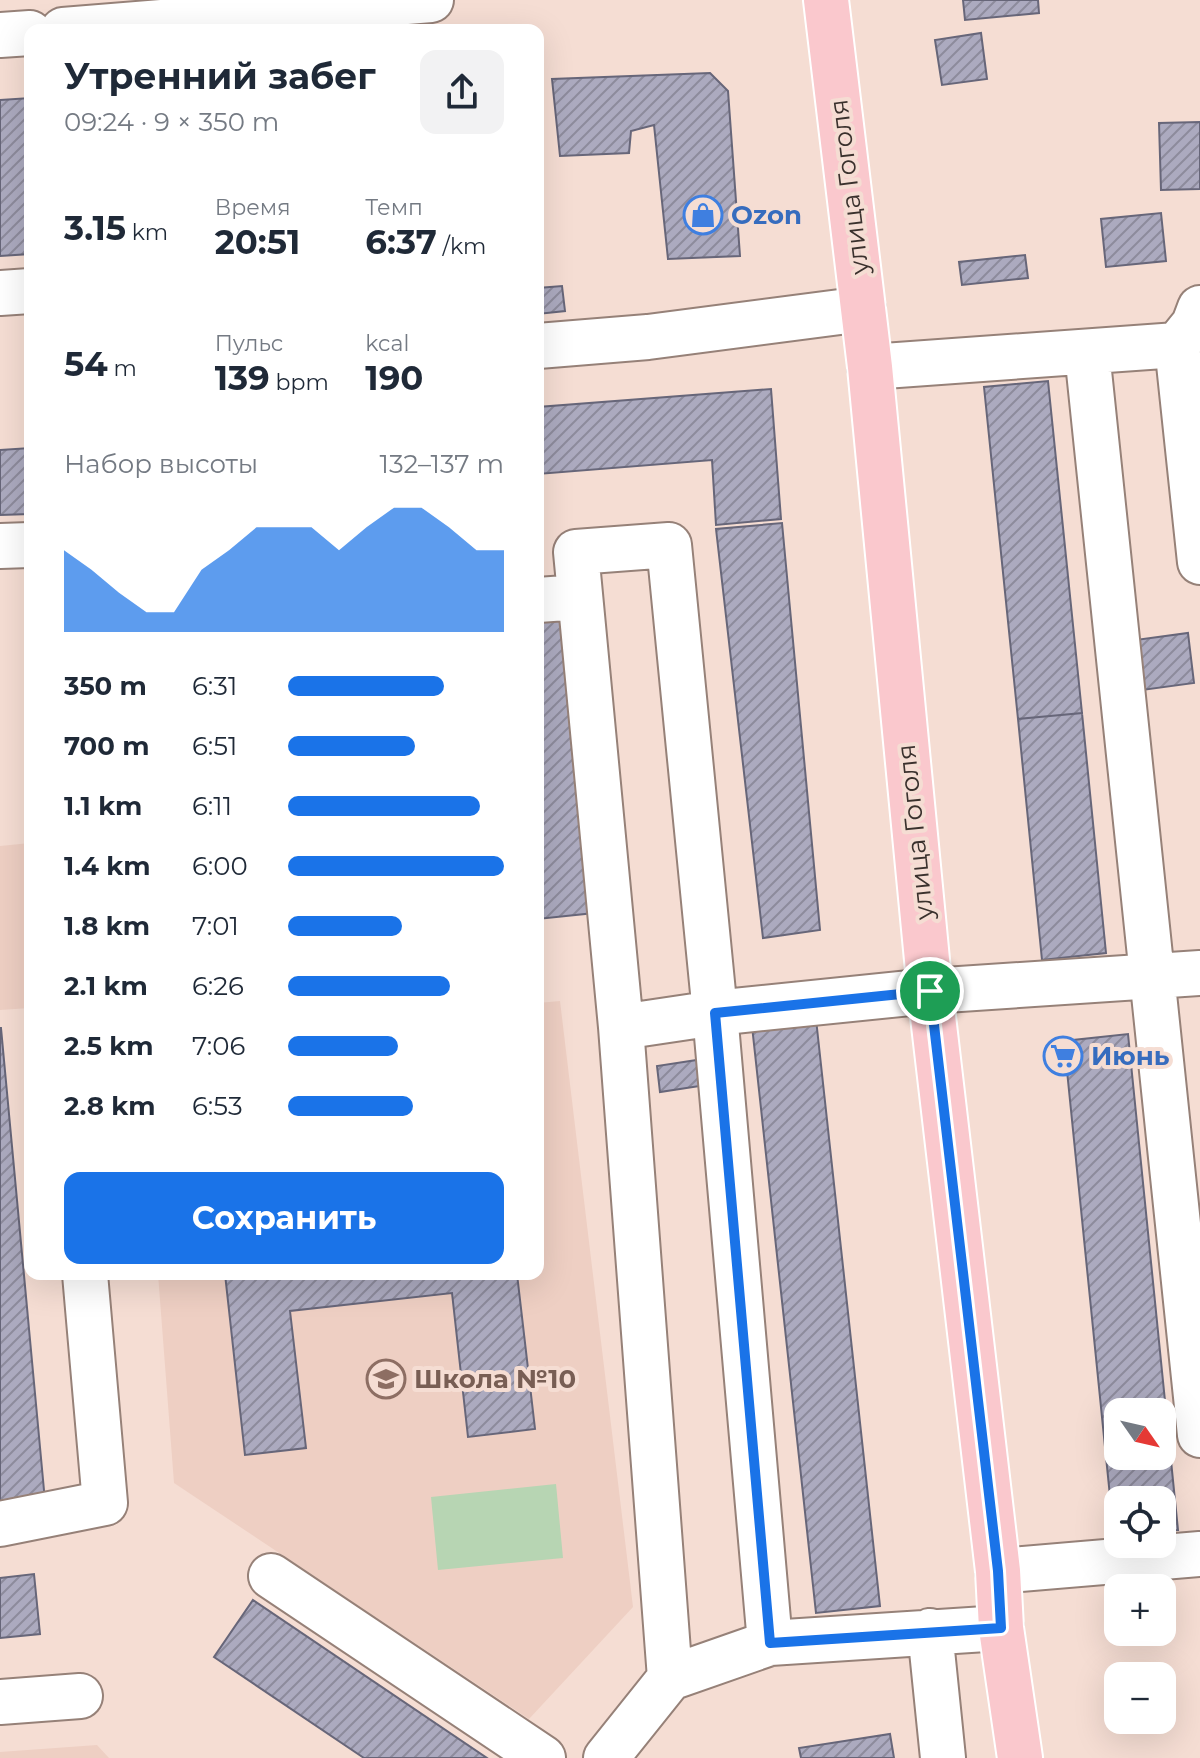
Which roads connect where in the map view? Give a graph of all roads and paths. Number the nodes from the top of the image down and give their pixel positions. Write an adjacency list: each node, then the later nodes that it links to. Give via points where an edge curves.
1 (431, 0): 3 (street)
2 (826, 0): 9 (main road, улица Гоголя)
3 (137, 24)
4 (24, 33): 5 (street)
5 (0, 35)
6 (24, 291): 7 (street)
7 (0, 293)
8 (1200, 308): 10 (street)
9 (863, 309): 11 (street); 13 (main road, улица Гоголя)
10 (1177, 345): 12 (street); 16 (street)
11 (544, 346)
12 (1087, 352): 13 (street); 19 (street)
13 (870, 367): 20 (main road, улица Гоголя)
14 (24, 545): 15 (street)
15 (0, 546)
16 (1200, 562)
17 (559, 598): 21 (street, via 576,552 669,545); 22 (street)
18 (1200, 973): 19 (street)
19 (1151, 978): 20 (street); 24 (street)
20 (930, 991): 21 (street); 27 (main road, улица Гоголя)
21 (715, 1013): 22 (street); 31 (street)
22 (621, 1027): 32 (street)
23 (86, 1280): 25 (street, via 105,1503)
24 (1200, 1435)
25 (0, 1524)
26 (1200, 1554): 27 (street)
27 (998, 1571): 29 (main road, улица Гоголя)
28 (271, 1576): 35 (street)
29 (1001, 1628): 30 (street); 38 (main road, улица Гоголя)
30 (930, 1631): 31 (street); 37 (street)
31 (770, 1643): 32 (street)
32 (670, 1678): 36 (street)
33 (80, 1696): 34 (street)
34 (0, 1702)
35 (543, 1758)
36 (606, 1758)
37 (943, 1758)
38 (1020, 1758)

